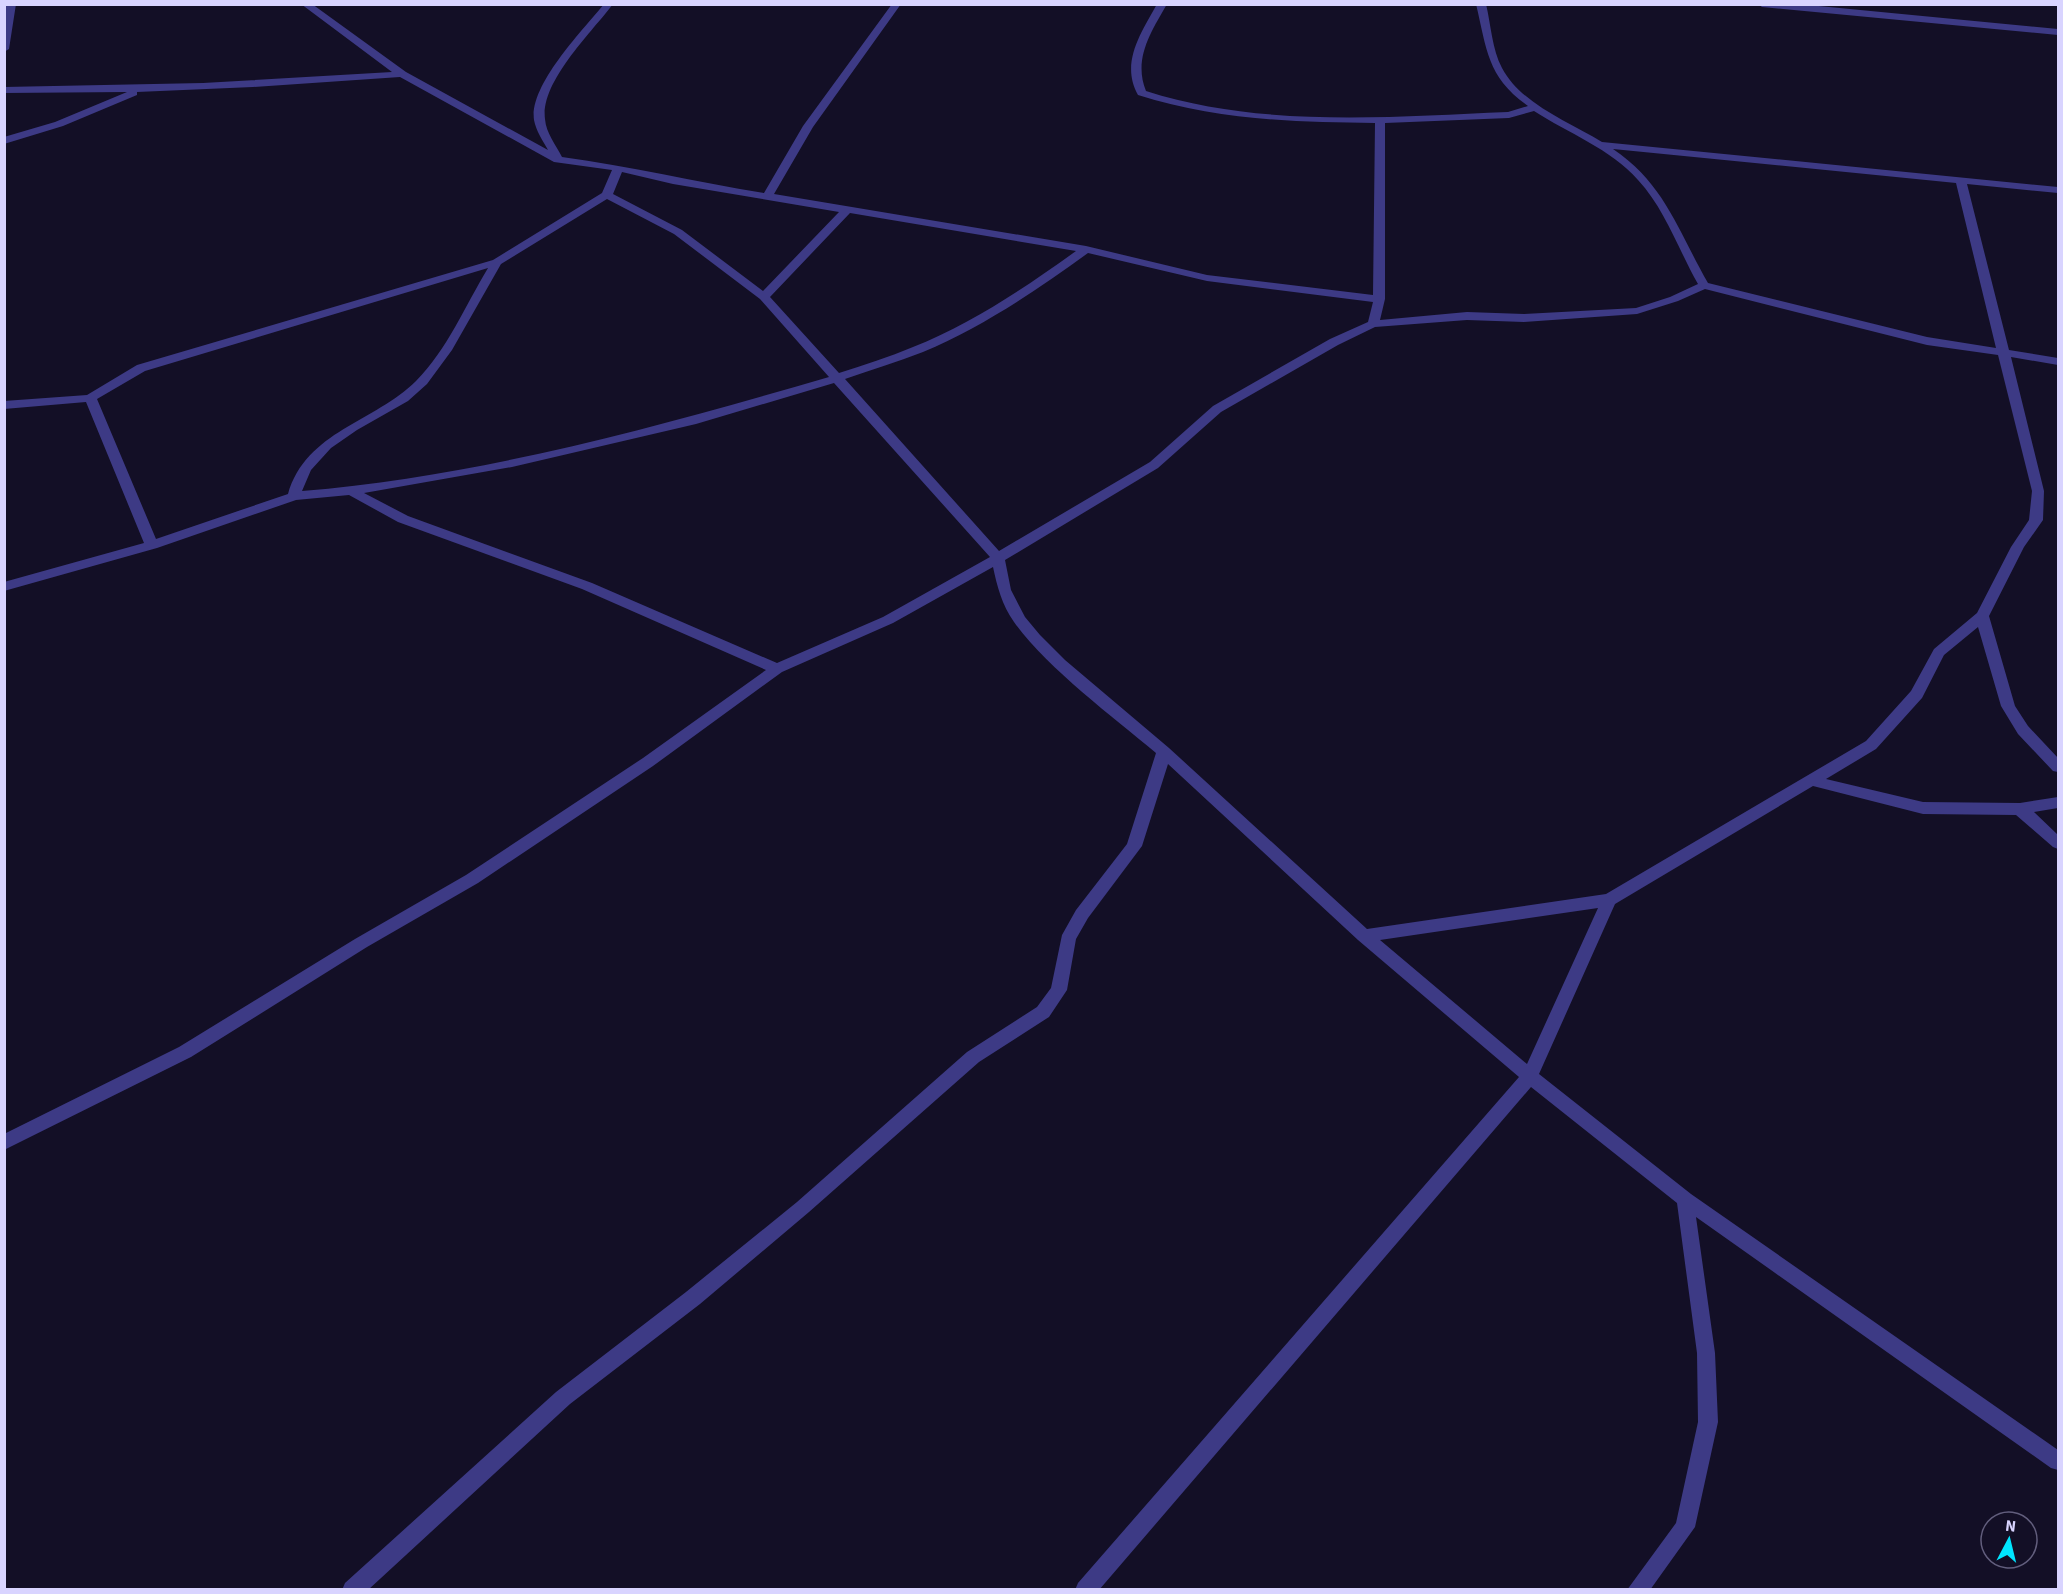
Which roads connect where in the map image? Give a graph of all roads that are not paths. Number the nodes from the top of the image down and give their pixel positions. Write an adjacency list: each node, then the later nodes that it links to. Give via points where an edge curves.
1 (11, 4): 9 (street)
2 (305, 4): 10 (street)
3 (609, 4): 17 (street, via 546,89 539,118)
4 (897, 4): 22 (street, via 808,126)
5 (1162, 4): 14 (street, via 1137,52 1135,80 1142,93 1164,101 1271,118)
6 (1481, 4): 13 (street, via 1496,68 1526,102)
7 (1762, 4): 8 (street)
8 (2058, 32)
9 (4, 49)
10 (402, 74): 12 (street, via 259,86); 17 (street)
11 (4, 90): 12 (street)
12 (141, 90): 15 (street, via 59,124)
13 (1536, 107): 14 (street, via 1509,115); 16 (street)
14 (1380, 120): 28 (street)
15 (4, 141)
16 (1603, 145): 19 (street); 26 (street, via 1640,175 1662,206)
17 (558, 160): 18 (street)
18 (618, 168): 21 (street); 22 (street)
19 (1960, 179): 20 (street); 30 (street)
20 (2058, 190)
21 (607, 195): 25 (street); 27 (street, via 678,232)
22 (767, 197): 23 (street)
23 (847, 210): 24 (street); 27 (street)
24 (1086, 249): 28 (street, via 1208,278); 32 (street, via 1029,291 985,315 919,349)
25 (497, 262): 33 (street, via 152,364); 36 (street, via 437,363 411,394 356,425 317,455 297,480)
26 (1704, 285): 29 (street, via 1637,311 1524,318 1467,316); 30 (street, via 1927,341)
27 (764, 297): 32 (street)
28 (1379, 299): 29 (street)
29 (1373, 324): 38 (street, via 1217,409 1154,465)
30 (2003, 352): 31 (street); 40 (street, via 2038,491 2036,520)
31 (2058, 361)
32 (837, 378): 35 (street, via 692,421 512,463); 38 (street)
33 (90, 398): 34 (street); 37 (street)
34 (4, 405)
35 (351, 491): 36 (street); 41 (street, via 403,519 587,586)
36 (294, 496): 37 (street)
37 (152, 545): 39 (street)
38 (998, 558): 41 (street, via 888,620); 42 (street, via 1004,590 1035,638)
39 (4, 588)
40 (1982, 616): 43 (street, via 2008,706 2023,730); 44 (street, via 1939,652 1917,694 1871,745)
41 (777, 669): 51 (street, via 648,762 472,879 185,1052)
42 (1164, 752): 49 (street); 54 (street, via 1134,846 1082,914 1068,939 1059,990 1043,1011 973,1057 794,1214 563,1398)
43 (2058, 767)
44 (1813, 781): 46 (street, via 1923,808); 48 (street)
45 (2058, 803): 46 (street)
46 (2020, 809): 47 (street)
47 (2058, 843)
48 (1609, 900): 49 (street); 50 (street)
49 (1364, 936): 50 (street)
50 (1530, 1076): 52 (street); 55 (street)
51 (4, 1143)
52 (1685, 1199): 53 (street); 56 (street, via 1706,1353 1708,1422 1684,1527)
53 (2058, 1461)
54 (352, 1590)
55 (1085, 1590)
56 (1637, 1590)

